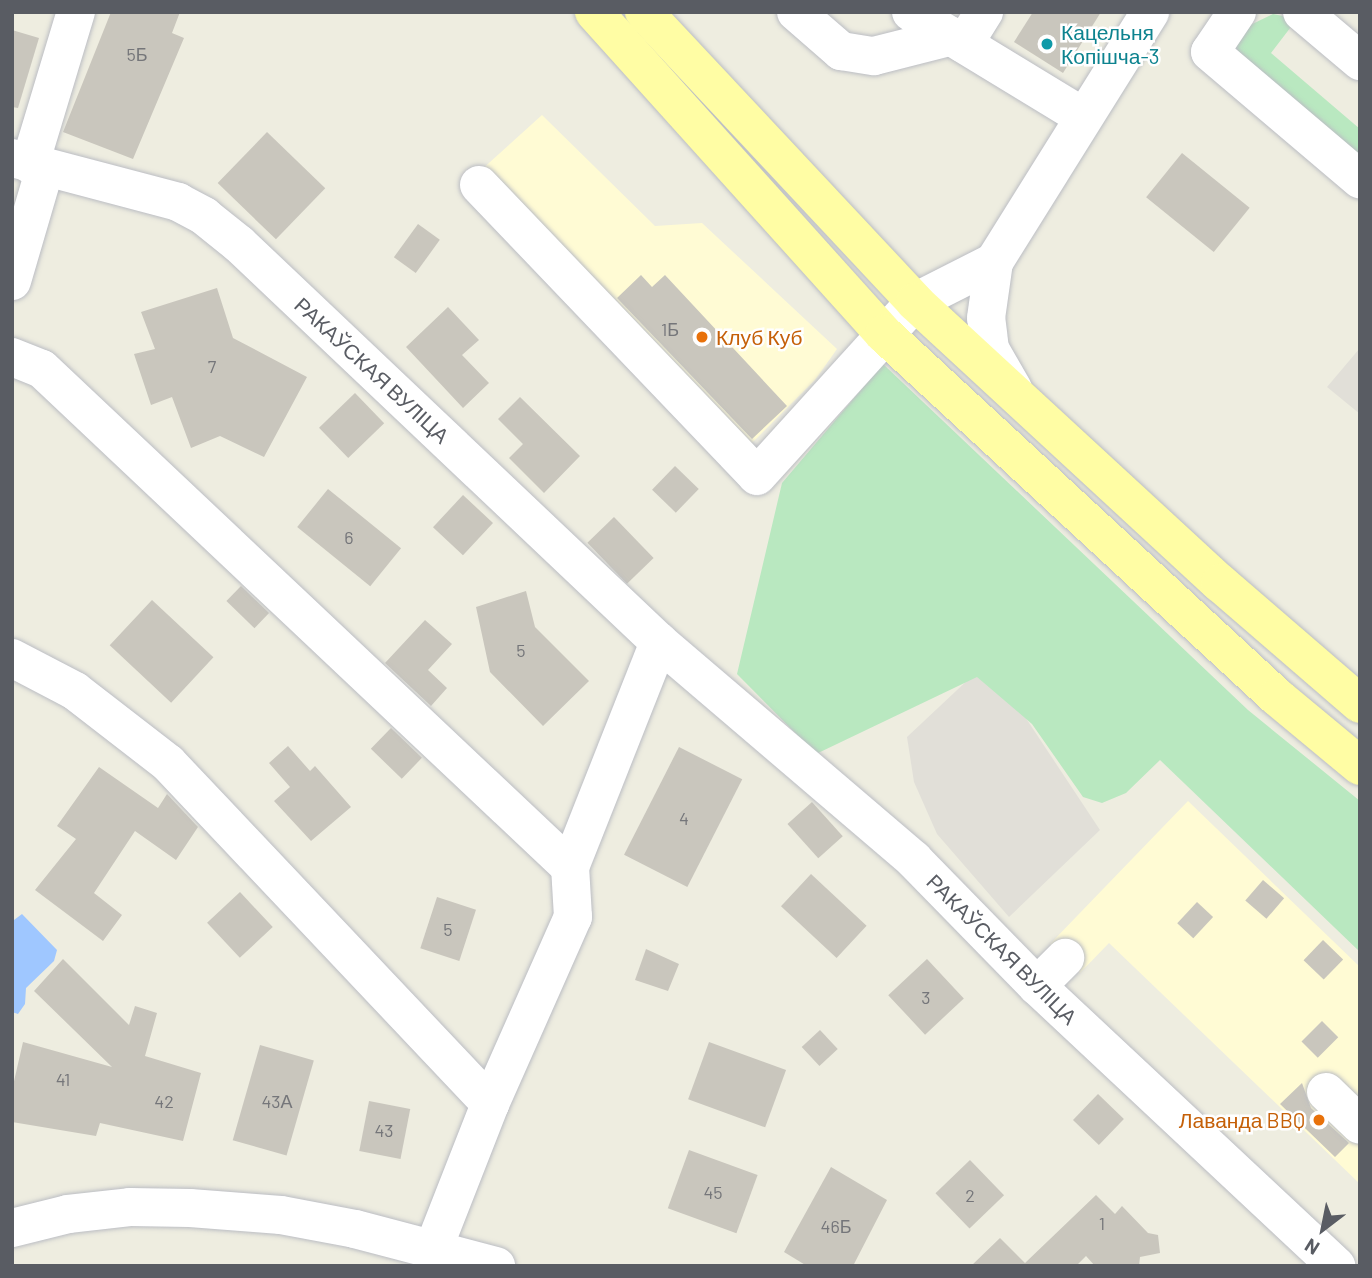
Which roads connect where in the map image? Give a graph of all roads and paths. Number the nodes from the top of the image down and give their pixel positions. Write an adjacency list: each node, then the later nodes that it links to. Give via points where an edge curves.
1 (76, 12): 12 (street)
2 (594, 12): 18 (main road)
3 (644, 12): 17 (main road)
4 (796, 12): 9 (street, via 841,51 874,56)
5 (911, 12): 9 (street)
6 (1150, 12): 11 (street)
7 (1237, 12): 13 (street, via 1210,52)
8 (1302, 12): 10 (street)
9 (967, 31): 11 (street)
10 (1360, 61)
11 (1084, 117): 15 (street, via 1041,161)
12 (29, 163): 16 (street); 22 (street, РАКАЎСКАЯ ВУЛІЦА, via 177,202 204,216)
13 (1360, 179)
14 (479, 185): 18 (street, via 757,476)
15 (994, 262): 17 (street); 20 (street, via 986,318 990,349)
16 (12, 281)
17 (915, 302): 18 (street); 20 (main road)
18 (884, 334): 21 (main road)
19 (12, 356): 26 (street, via 42,369)
20 (1017, 395): 21 (main road); 24 (main road, via 1220,583)
21 (988, 429): 25 (main road, via 1277,697)
22 (659, 642): 26 (street); 28 (street, РАКАЎСКАЯ ВУЛІЦА, via 914,860)
23 (12, 658): 30 (street, via 75,691 168,763)
24 (1360, 704)
25 (1360, 766)
26 (570, 867): 30 (street, via 573,917)
27 (1065, 958): 28 (street)
28 (1037, 986): 36 (street, РАКАЎСКАЯ ВУЛІЦА)
29 (1326, 1092): 31 (street)
30 (490, 1104): 33 (street)
31 (1360, 1125)
32 (12, 1228): 33 (street, via 105,1210 190,1208 281,1215)
33 (435, 1247): 35 (street)
34 (1360, 1250): 37 (street)
35 (496, 1266)
36 (1336, 1266)
37 (1344, 1266)

